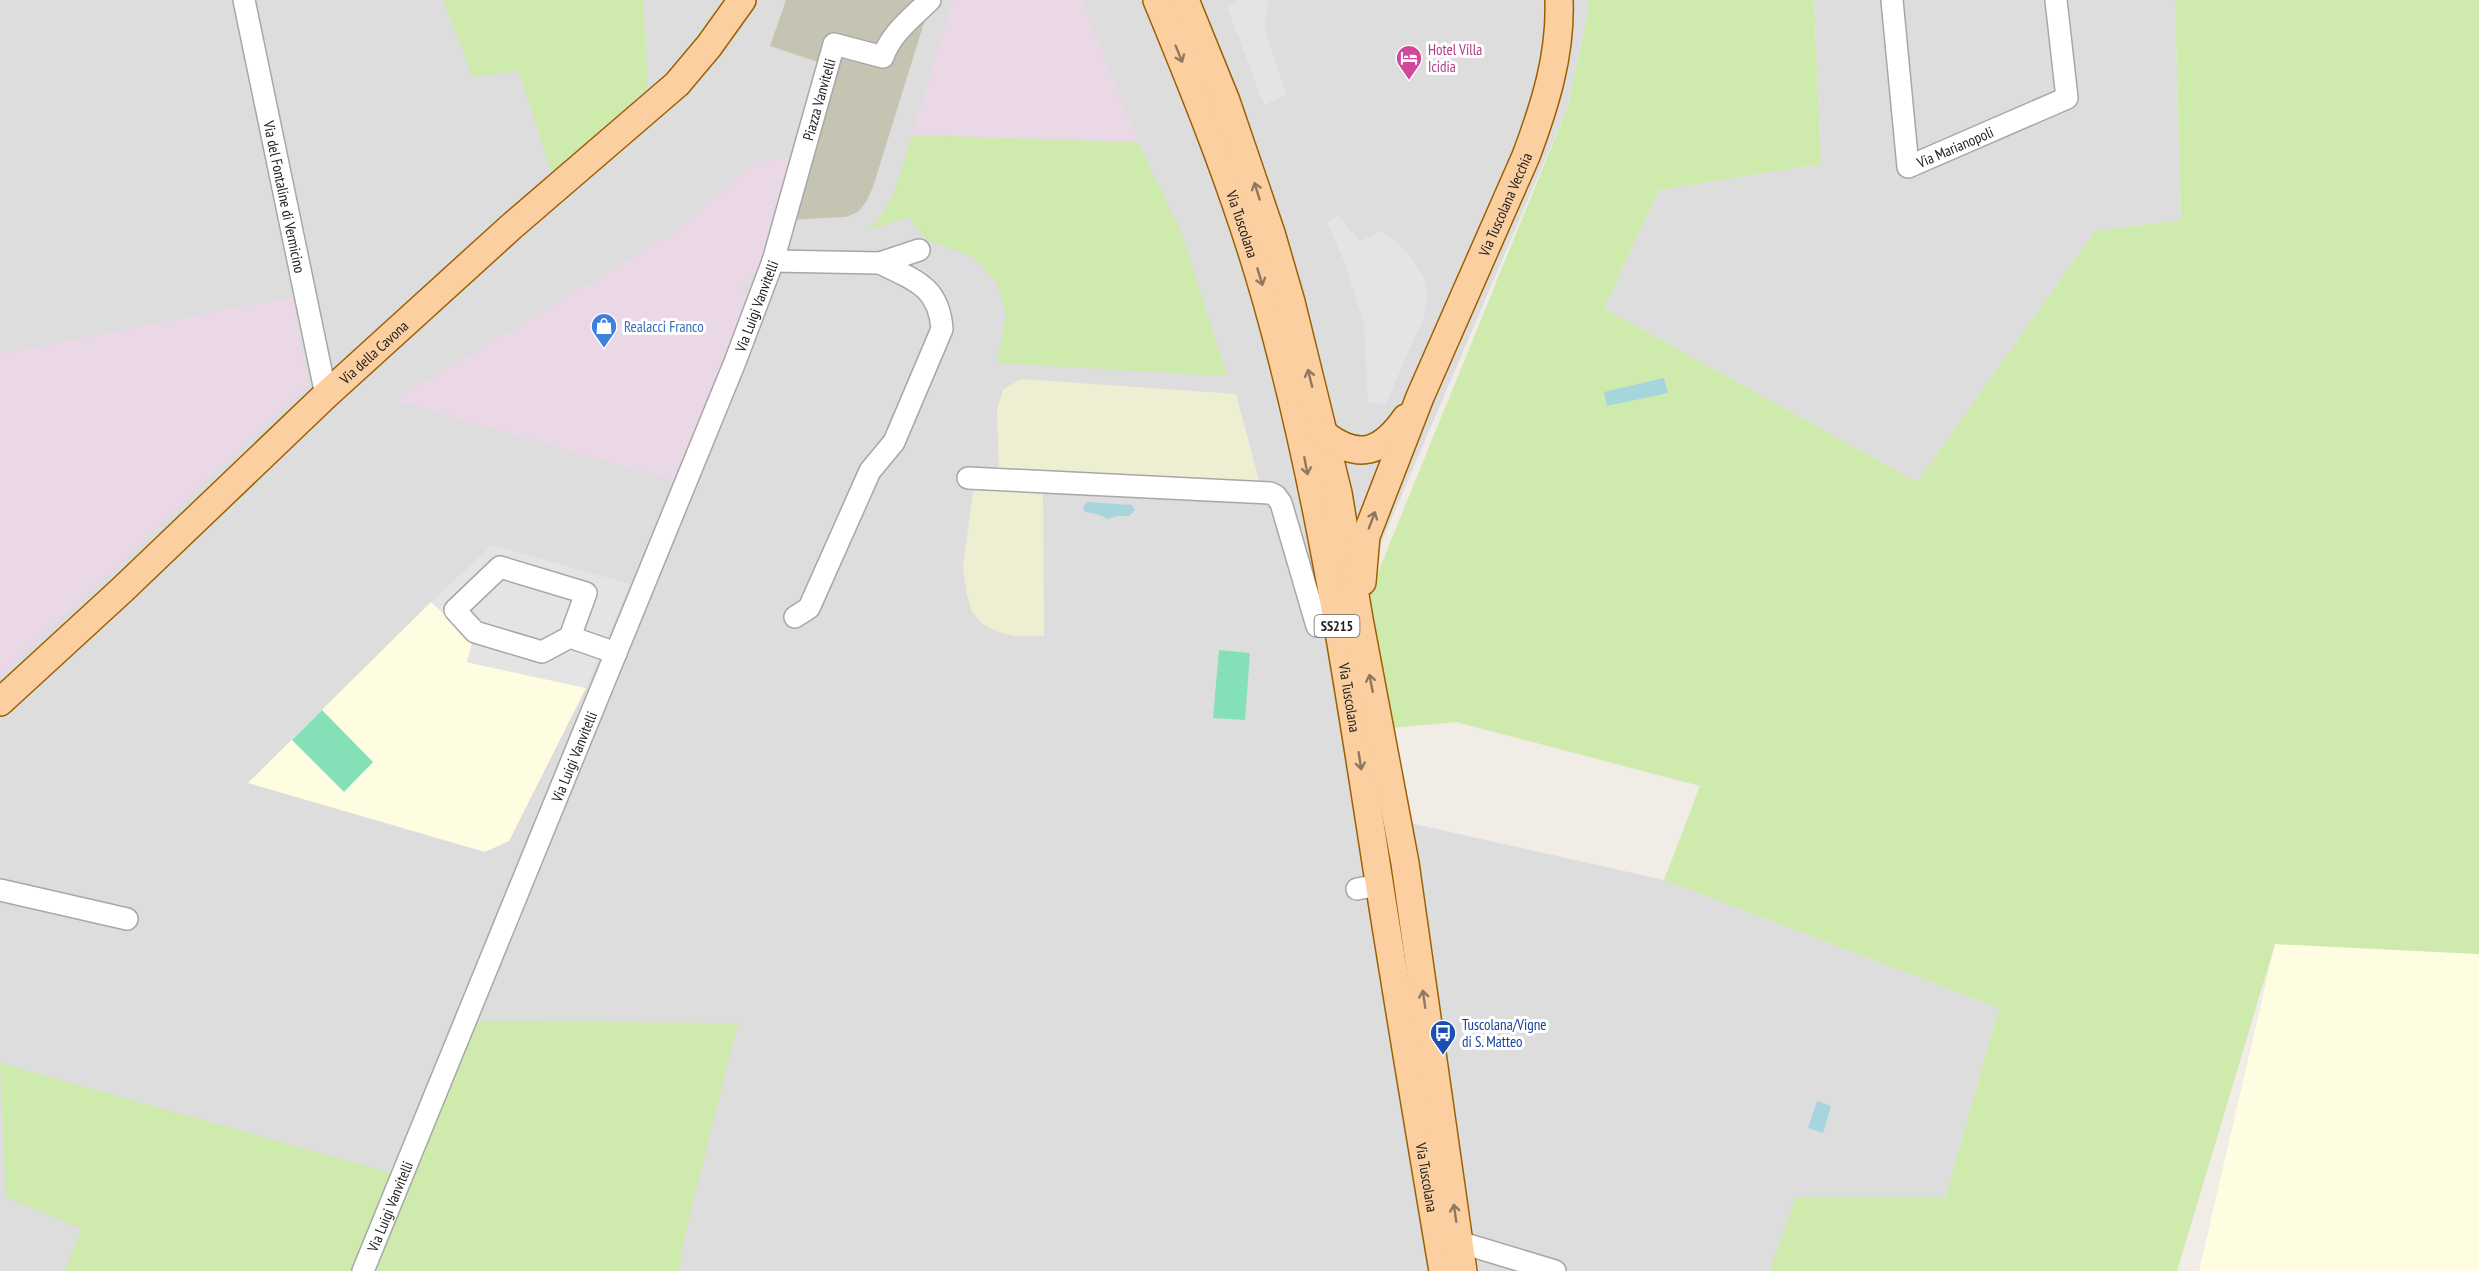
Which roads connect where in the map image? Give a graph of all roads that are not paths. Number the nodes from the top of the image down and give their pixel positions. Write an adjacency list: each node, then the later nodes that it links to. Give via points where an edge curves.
1 (244, 0): 13 (street, Via del Fontaline di Vermicino)
2 (742, 0): 13 (main road, Via della Cavona, via 677,84 512,226)
3 (930, 0): 9 (street, Piazza Vanvitelli, via 894,36 883,57 834,44)
4 (1157, 0): 18 (main road, Via Tuscolana / SS215, one-way to 18, via 1211,135 1263,286 1293,400)
5 (1185, 0): 15 (main road, Via Tuscolana / SS215, one-way to 5, via 1255,182)
6 (1559, 0): 14 (main road, Via Tuscolana Vecchia, via 1556,56 1538,124)
7 (1892, 0): 8 (street, Via Marianopoli, via 1908,167 2067,98)
8 (2056, 0)
9 (780, 241): 11 (street, Via Luigi Vanvitelli)
10 (919, 250): 12 (street)
11 (773, 261): 12 (street); 20 (street, Via Luigi Vanvitelli)
12 (880, 262): 17 (street, via 921,284 932,295 941,310 942,329 894,442 870,471 809,608)
13 (326, 395): 21 (main road, Via della Cavona)
14 (1420, 397): 15 (main road, via 1393,434 1374,449 1351,449); 18 (main road, one-way to 14)
15 (1325, 435): 18 (main road, Via Tuscolana / SS215, via 1338,493)
16 (968, 478): 18 (street, via 1270,493 1281,503)
17 (795, 617)
18 (1330, 623): 24 (main road, Via Tuscolana / SS215, one-way to 18, via 1405,863); 26 (main road, Via Tuscolana / SS215, one-way to 26, via 1368,887)
19 (570, 637): 19 (street, via 542,652 475,632 454,610 500,567 586,593); 20 (street)
20 (616, 653): 25 (street, Via Luigi Vanvitelli)
21 (0, 702)
22 (0, 890): 23 (street)
23 (127, 919)
24 (1459, 1242): 27 (main road, Via Tuscolana / SS215); 28 (street)
25 (363, 1271)
26 (1443, 1271)
27 (1463, 1271)
28 (1555, 1271)

